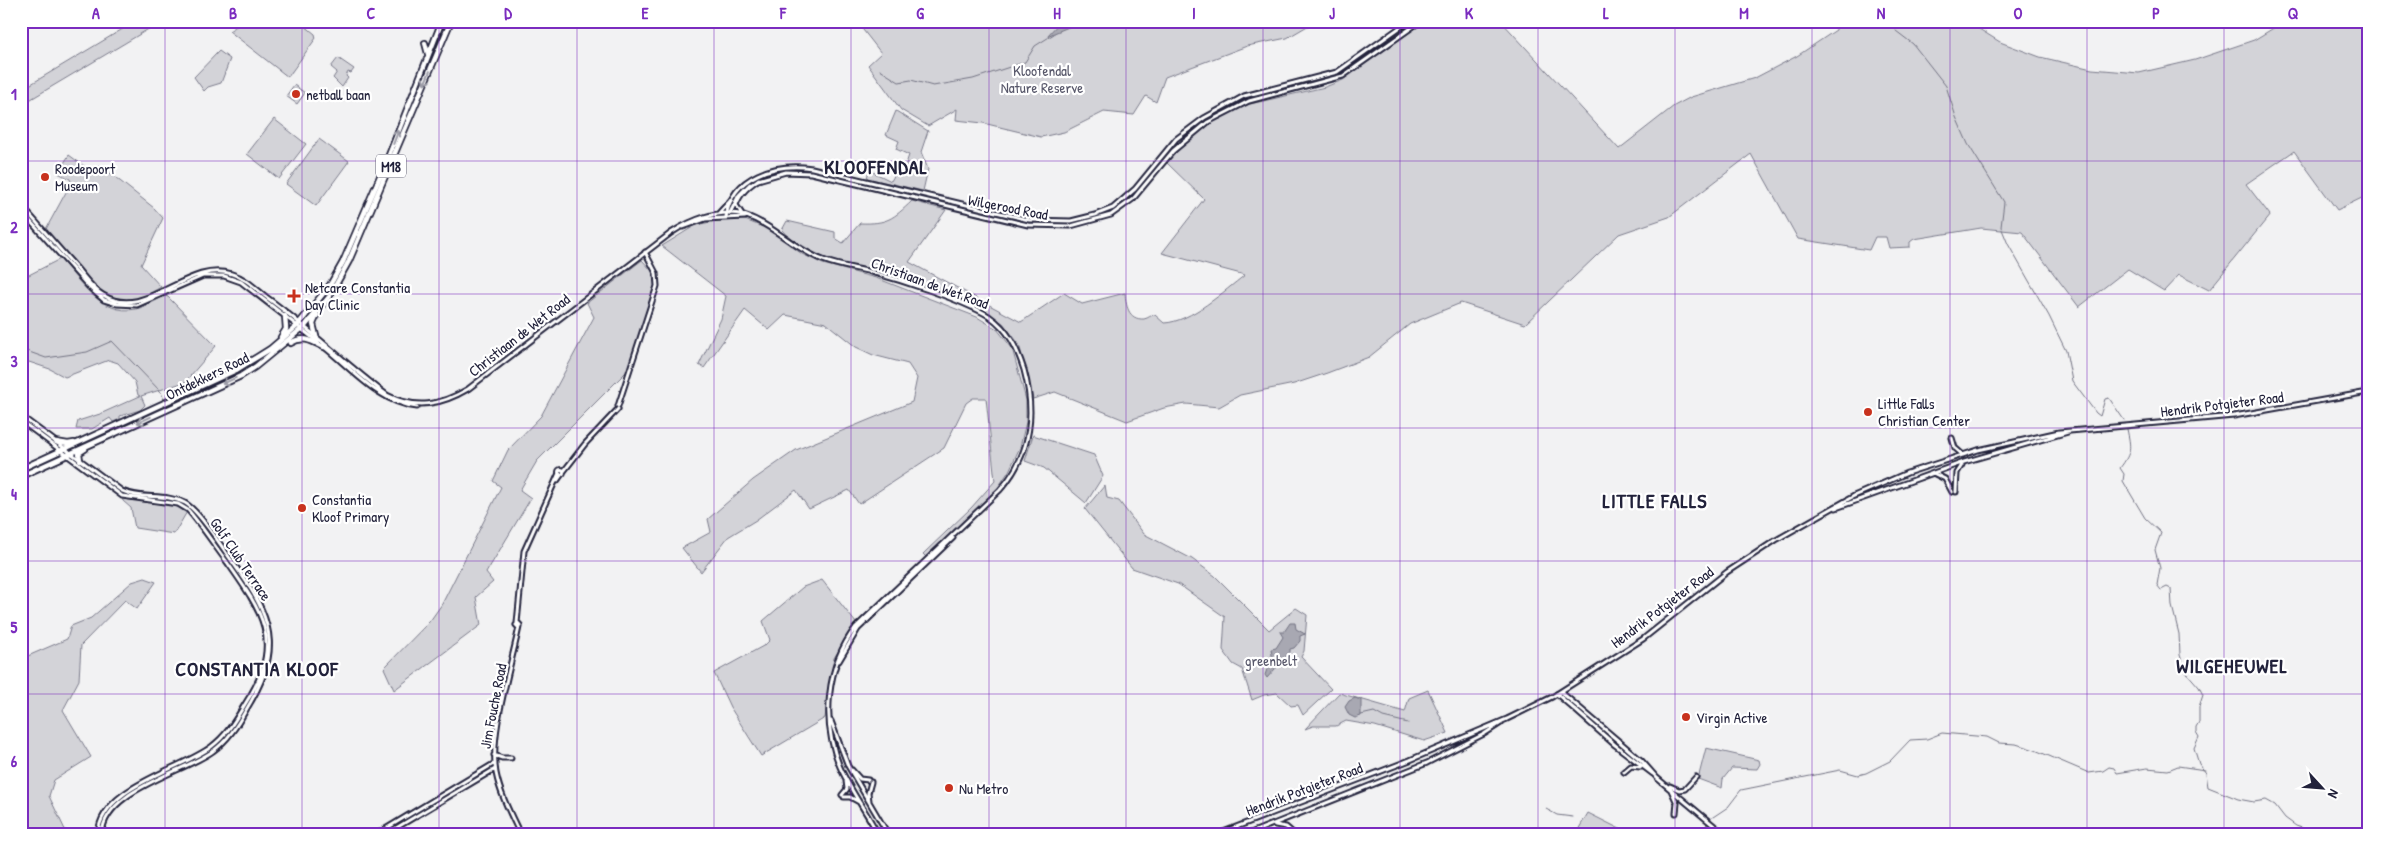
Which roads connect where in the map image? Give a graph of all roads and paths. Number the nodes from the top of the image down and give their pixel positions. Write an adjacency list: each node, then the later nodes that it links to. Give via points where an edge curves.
1 (442, 21): 6 (main road, Ontdekkers Road / M18)
2 (451, 21): 16 (main road, Ontdekkers Road / M18, one-way to 16, via 349,261)
3 (1409, 21): 8 (main road, Wilgerood Road, via 1337,72 1244,96 1204,118 1176,139 1123,201 1084,218 1053,222 1029,220 799,166 775,168 755,175)
4 (1421, 21): 7 (main road, Wilgerood Road, via 1342,76 1252,100 1208,122 1173,151 1133,199 1111,215 1086,223 1060,227 1028,225 802,172 778,173)
5 (425, 44): 6 (main road)
6 (428, 56): 18 (main road, Ontdekkers Road / M18, one-way to 6, via 330,285 343,262)
7 (759, 179): 12 (main road, Wilgerood Road, via 742,191); 13 (main road, via 738,199 736,207)
8 (731, 200): 11 (main road); 12 (main road, Wilgerood Road)
9 (21, 205): 18 (main road, Christiaan de Wet Road, via 92,286 107,297 120,302 138,301 198,274 225,272 246,281)
10 (21, 211): 17 (main road, Christiaan de Wet Road, via 89,288 110,302 137,305 204,276 216,275 237,280)
11 (715, 215): 12 (main road, Christiaan de Wet Road); 14 (main road, Christiaan de Wet Road, via 696,219)
12 (728, 215): 13 (main road, Christiaan de Wet Road); 14 (main road, Christiaan de Wet Road)
13 (745, 216): 43 (main road, Christiaan de Wet Road, via 770,227 823,260 885,276 989,316 1007,332 1018,352 1030,394 1029,435 1020,461 1006,483 940,552 858,629 837,664 830,693)
14 (680, 228): 15 (main road, Christiaan de Wet Road)
15 (645, 252): 24 (main road, Christiaan de Wet Road); 46 (main road, Jim Fouche Road, via 655,268 658,284 618,407 562,472 524,551 517,639)
16 (329, 297): 19 (main road, Ontdekkers Road / M18); 20 (main road, via 314,322)
17 (285, 316): 18 (main road, Christiaan de Wet Road); 22 (main road, via 286,332)
18 (299, 324): 19 (main road, Christiaan de Wet Road); 22 (main road, Ontdekkers Road / M18)
19 (303, 328): 20 (main road, Christiaan de Wet Road); 21 (main road, Christiaan de Wet Road); 23 (main road, Ontdekkers Road / M18)
20 (316, 336): 24 (main road, Christiaan de Wet Road, via 380,389 406,403 440,403)
21 (324, 347): 23 (main road, via 298,338); 24 (main road, Christiaan de Wet Road, via 381,393 399,403 419,407 437,405 455,399)
22 (270, 349): 29 (main road, Ontdekkers Road / M18, via 225,376)
23 (255, 367): 32 (main road, Ontdekkers Road / M18, one-way to 32)
24 (468, 389)
25 (2368, 392): 28 (main road, Hendrik Potgieter Road, via 2234,416)
26 (21, 416): 31 (main road, Golf Club Terrace)
27 (21, 421): 33 (main road, Golf Club Terrace)
28 (2078, 430): 34 (main road, Hendrik Potgieter Road, via 2025,438); 36 (main road, Hendrik Potgieter Road)
29 (89, 438): 31 (main road, via 68,444); 33 (main road, Ontdekkers Road / M18)
30 (1952, 438): 34 (main road, via 1955,448)
31 (56, 442): 33 (main road, Golf Club Terrace)
32 (94, 442): 33 (main road, Ontdekkers Road / M18); 35 (main road, via 80,452)
33 (66, 452): 35 (main road, Golf Club Terrace); 37 (main road, Ontdekkers Road / M18); 39 (main road, Ontdekkers Road / M18); 63 (main road, Golf Club Terrace, via 122,496 178,504 188,510 254,601 266,640 260,676 225,734 202,753 117,798 102,817)
34 (1963, 455): 40 (main road, Hendrik Potgieter Road, via 1879,484)
35 (80, 460): 64 (main road, Golf Club Terrace, via 126,493 174,500 191,507 252,591 265,615 270,639 264,678 230,735 206,756 122,799 108,814)
36 (1964, 462): 38 (main road, Hendrik Potgieter Road); 38 (main road, via 1957,473 1954,492 1945,480)
37 (21, 469)
38 (1934, 473): 40 (main road, Hendrik Potgieter Road)
39 (21, 476)
40 (1829, 510): 41 (main road, Hendrik Potgieter Road, via 1727,572 1643,638)
41 (1561, 692): 42 (main road, Hendrik Potgieter Road); 45 (main road)
42 (1556, 694): 44 (main road, Hendrik Potgieter Road); 48 (main road)
43 (830, 718): 50 (main road, Christiaan de Wet Road); 56 (main road, Christiaan de Wet Road, via 833,746)
44 (1508, 719): 62 (main road, Hendrik Potgieter Road, via 1426,763); 70 (main road, Hendrik Potgieter Road)
45 (1604, 729): 48 (main road, via 1632,755); 54 (main road)
46 (494, 755): 47 (main road); 49 (main road, Jim Fouche Road)
47 (511, 758)
48 (1633, 760): 52 (main road)
49 (495, 763): 51 (main road, Jim Fouche Road); 65 (main road)
50 (848, 766): 60 (main road, Christiaan de Wet Road); 60 (main road, via 860,779 869,781)
51 (496, 769): 66 (main road); 67 (main road, Jim Fouche Road)
52 (1647, 771): 53 (main road, via 1634,766); 54 (main road)
53 (1624, 772)
54 (1654, 774): 57 (main road)
55 (1696, 777): 57 (main road, via 1683,790)
56 (846, 778): 59 (main road, Christiaan de Wet Road); 59 (main road, via 847,789 843,796 850,796)
57 (1667, 786): 58 (main road)
58 (1671, 789): 61 (main road, via 1677,803); 73 (main road)
59 (861, 803): 68 (main road, Christiaan de Wet Road)
60 (870, 804): 69 (main road, Christiaan de Wet Road)
61 (1676, 813)
62 (1272, 825): 71 (main road, Hendrik Potgieter Road); 72 (main road, via 1286,827)
63 (98, 834)
64 (102, 834)
65 (377, 834)
66 (386, 834)
67 (520, 834)
68 (878, 834)
69 (888, 834)
70 (1218, 834)
71 (1248, 834)
72 (1294, 834)
73 (1724, 834)

